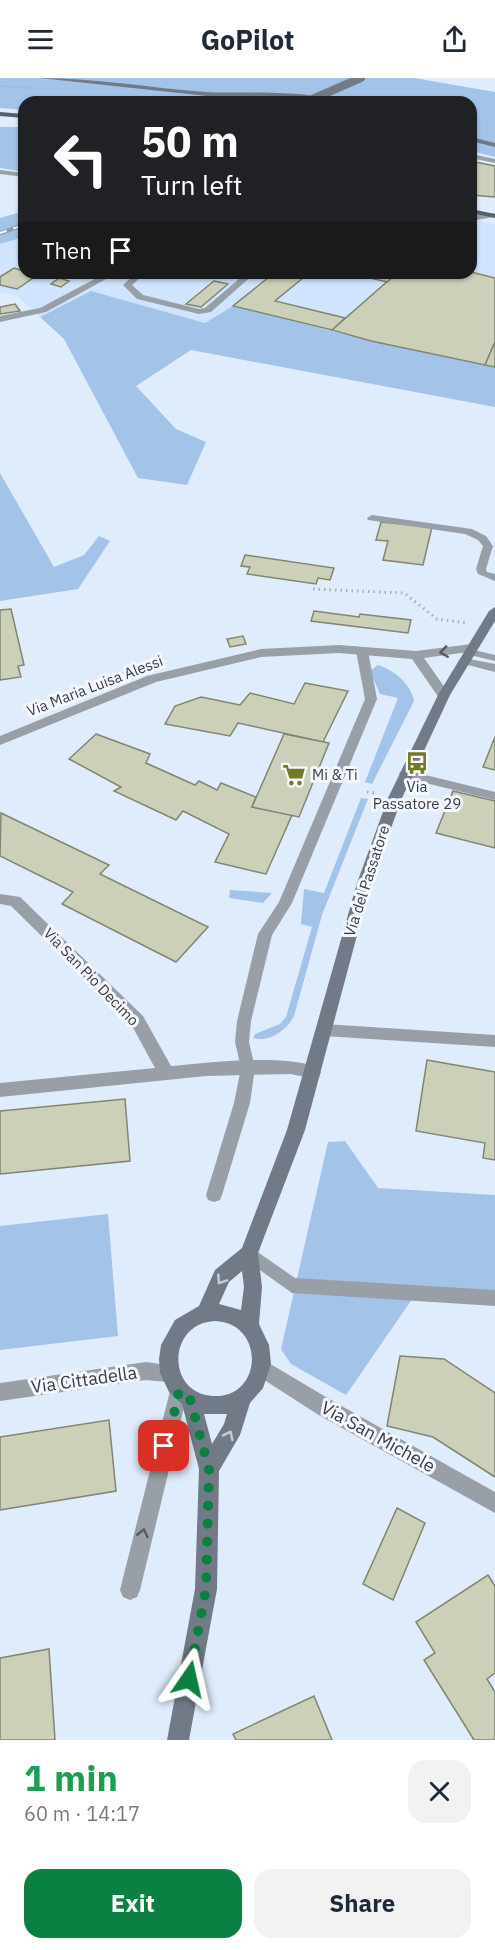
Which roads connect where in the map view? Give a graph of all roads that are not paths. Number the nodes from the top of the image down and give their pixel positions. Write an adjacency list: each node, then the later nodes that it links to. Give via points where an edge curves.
1 (44, 78): 3 (street, via 207,94)
2 (361, 78): 4 (street, bridge)
3 (287, 96)
4 (320, 96)
5 (0, 114): 6 (main road)
6 (18, 116)
7 (477, 140): 8 (street)
8 (495, 145)
9 (477, 157): 10 (lane)
10 (495, 161)
11 (0, 172): 12 (lane)
12 (18, 174)
13 (477, 212): 14 (main road)
14 (493, 216): 15 (street)
15 (477, 217)
16 (102, 279): 19 (street, via 43,310)
17 (134, 279): 18 (lane, via 127,285 140,297 199,312 208,310)
18 (244, 279)
19 (0, 319)
20 (372, 518): 21 (lane, via 468,531 488,546 481,569 483,574)
21 (495, 578)
22 (495, 611): 24 (street, Via del Passatore)
23 (362, 651): 25 (street, Via Maria Luisa Alessi); 29 (street, Via Maria Luisa Alessi, via 303,649 211,663 130,687); 35 (lane, via 371,699 285,903 265,934 244,1021 242,1042)
24 (468, 654): 25 (street, Via Maria Luisa Alessi, one-way to 25); 26 (lane); 27 (lane); 28 (street, Via del Passatore)
25 (416, 655): 28 (street)
26 (495, 657)
27 (495, 668)
28 (444, 695): 30 (street, Via del Passatore)
29 (0, 741)
30 (405, 774): 31 (lane); 33 (street, Via del Passatore, via 364,883)
31 (495, 796)
32 (0, 899): 37 (street, Via San Pio Decimo, via 15,901 137,1020)
33 (324, 1030): 34 (street); 36 (street, Via del Passatore)
34 (495, 1041)
35 (248, 1068): 36 (street, via 291,1067); 37 (street); 39 (lane, via 242,1103)
36 (313, 1072): 40 (street, Via del Passatore, via 296,1130)
37 (166, 1073): 38 (street)
38 (0, 1090)
39 (214, 1195)
40 (249, 1253): 41 (lane, via 292,1285); 42 (street, Via del Passatore, one-way to 42, via 222,1276); 43 (street, Via del Passatore, via 253,1287)
41 (495, 1298)
42 (205, 1314): 43 (street, via 236,1318); 45 (street, via 190,1320 169,1343)
43 (249, 1326): 44 (street, via 263,1353)
44 (262, 1368): 48 (street, via 258,1379); 50 (street, Via San Michele)
45 (168, 1373): 46 (street, Via Cittadella, via 146,1371); 47 (street)
46 (0, 1392)
47 (184, 1395): 48 (street, via 216,1405); 49 (street); 51 (lane, one-way to 47)
48 (242, 1396): 49 (street, one-way to 48, via 233,1428)
49 (209, 1469): 52 (street, via 206,1589)
50 (495, 1503)
51 (130, 1590)
52 (178, 1740)

